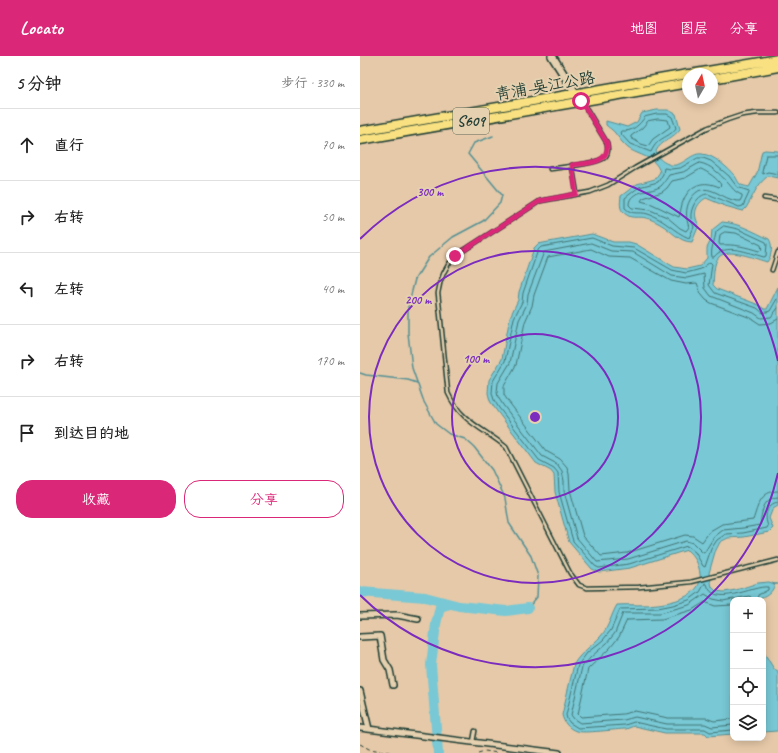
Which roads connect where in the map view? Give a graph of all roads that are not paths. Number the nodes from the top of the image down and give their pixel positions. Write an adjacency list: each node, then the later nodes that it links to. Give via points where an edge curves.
1 (552, 56): 8 (main road)
2 (778, 59): 4 (main road, 青浦-吴江公路 / S609)
3 (778, 67): 6 (main road)
4 (718, 69)
5 (682, 75): 8 (main road, 青浦-吴江公路 / S609)
6 (718, 78)
7 (682, 84): 9 (main road, 青浦-吴江公路 / S609)
8 (576, 94): 9 (main road); 11 (main road, 青浦-吴江公路 / S609)
9 (581, 101): 12 (main road, 青浦-吴江公路 / S609); 13 (lane, via 607,143 608,149 603,158 596,162)
10 (778, 113): 15 (lane, via 742,116 707,128 608,185)
11 (360, 131)
12 (360, 140)
13 (572, 165): 14 (lane); 15 (lane)
14 (550, 169)
15 (576, 194): 20 (lane, via 540,201 455,256 446,268 439,283 438,305 448,393 453,404 471,422 506,447 570,573 579,585 597,589 690,582)
16 (764, 198): 17 (lane)
17 (778, 200)
18 (778, 252): 19 (lane)
19 (772, 270)
20 (778, 560)
21 (360, 616): 22 (street, via 397,615)
22 (418, 619)
23 (360, 637): 24 (street, via 380,636 384,660 390,670)
24 (393, 685)
25 (360, 691): 27 (street)
26 (360, 728): 27 (street)
27 (369, 729): 29 (street)
28 (475, 731): 29 (lane)
29 (473, 743): 30 (street)
30 (559, 753)

